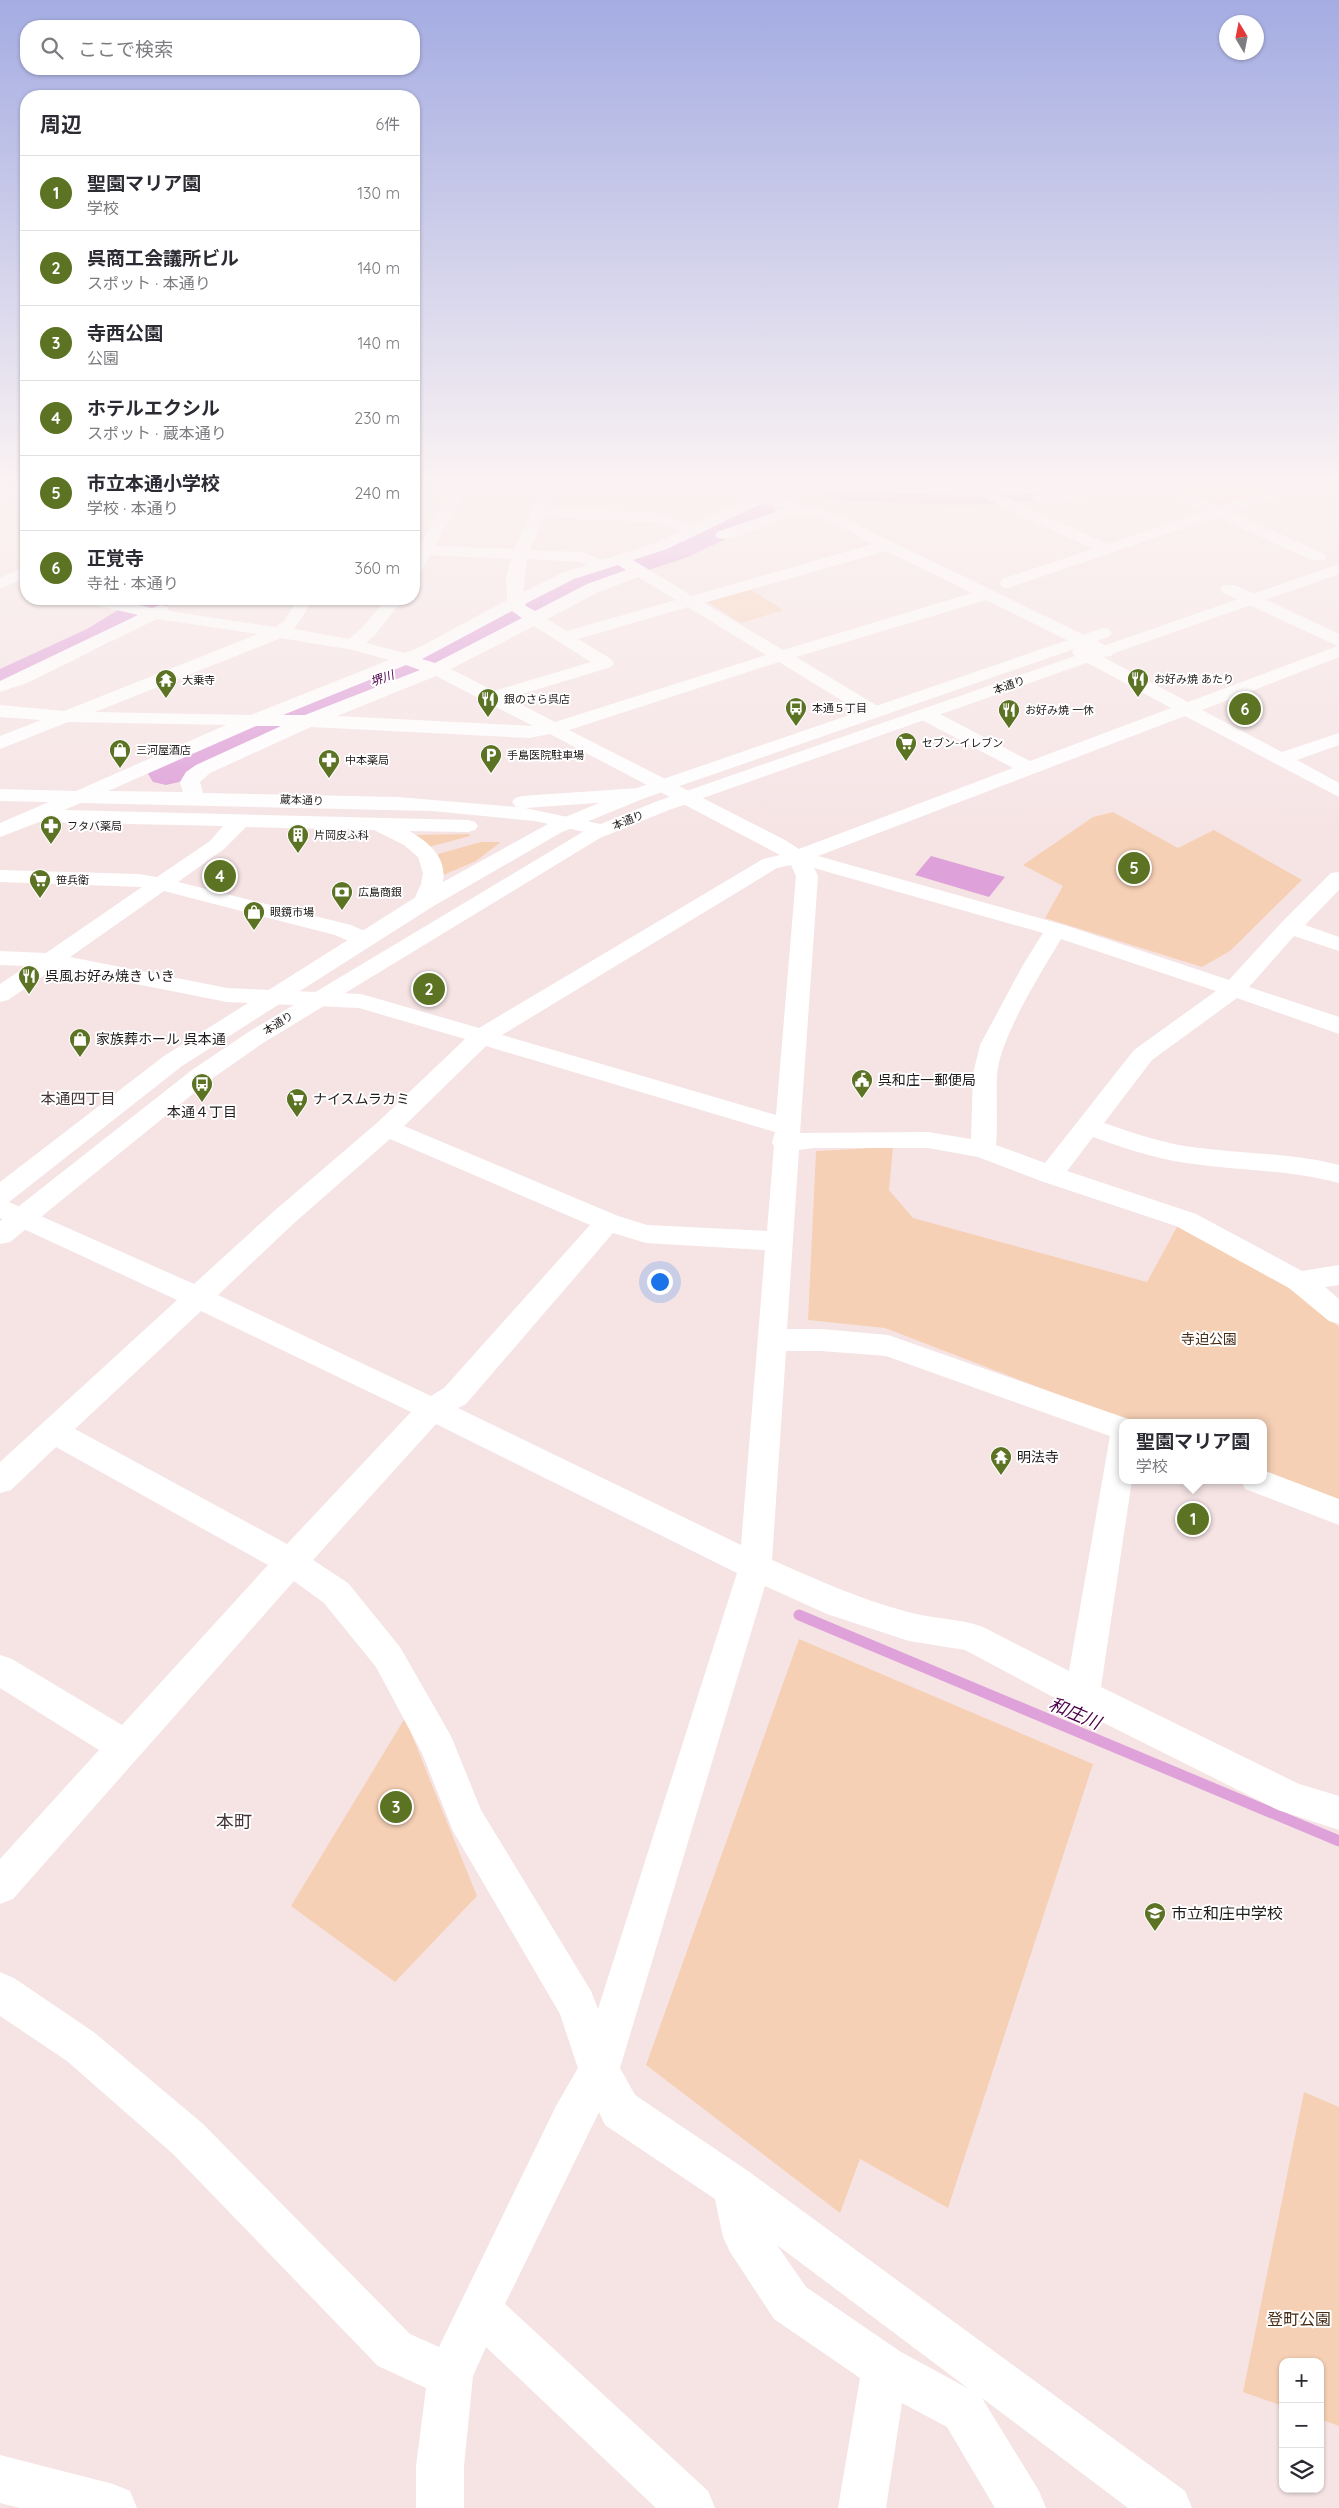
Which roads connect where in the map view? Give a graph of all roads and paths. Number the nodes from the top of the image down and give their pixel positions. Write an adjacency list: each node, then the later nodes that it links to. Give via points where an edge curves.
1 (519, 601): 14 (main road)
2 (533, 601): 14 (main road)
3 (555, 601): 14 (main road)
4 (690, 601): 18 (main road); 23 (main road)
5 (964, 601): 23 (main road)
6 (1001, 601): 21 (main road)
7 (1248, 601): 17 (main road, 本通り)
8 (1254, 601): 19 (main road)
9 (120, 605): 13 (main road)
10 (302, 605): 16 (main road, via 290,624)
11 (389, 605): 20 (main road)
12 (153, 606): 13 (main road); 16 (main road); 26 (main road)
13 (133, 608): 25 (main road)
14 (525, 611): 18 (main road); 24 (main road); 24 (main road, via 424,652)
15 (1082, 621): 17 (main road)
16 (277, 633): 20 (main road); 32 (main road)
17 (1119, 634): 21 (main road, 本通り); 21 (main road, 本通り)
18 (566, 636): 27 (main road, via 605,663)
19 (1339, 641)
20 (353, 645): 24 (main road)
21 (1086, 648): 28 (main road); 30 (main road, 本通り); 31 (main road, 本通り)
22 (1339, 651): 28 (main road)
23 (781, 656): 30 (main road); 35 (main road)
24 (422, 664): 27 (main road); 33 (main road); 34 (main road)
25 (0, 674)
26 (0, 687)
27 (494, 697): 35 (main road)
28 (1188, 710): 38 (main road); 39 (main road)
29 (0, 711): 32 (main road)
30 (874, 712): 41 (main road, 本通り)
31 (925, 714): 39 (main road); 41 (main road, 本通り)
32 (70, 717): 33 (main road); 37 (main road)
33 (258, 720): 34 (main road); 43 (main road)
34 (303, 721): 35 (main road, via 529,732); 44 (main road, via 193,776 190,782)
35 (555, 728): 41 (main road)
36 (1339, 739): 38 (main road)
37 (0, 744)
38 (1282, 759): 40 (main road)
39 (1030, 769): 53 (main road)
40 (1339, 791)
41 (663, 792): 45 (main road, via 487,803); 50 (main road, 本通り); 52 (main road, 本通り); 53 (main road, via 778,844)
42 (0, 795): 43 (main road, 蔵本通り)
43 (79, 796): 44 (main road, 蔵本通り); 47 (main road)
44 (195, 798): 45 (main road, 蔵本通り)
45 (401, 803): 50 (main road, 蔵本通り, via 485,810)
46 (0, 816): 47 (main road, 蔵本通り)
47 (34, 816): 48 (main road, 蔵本通り); 51 (main road)
48 (242, 820): 49 (main road, 蔵本通り); 55 (main road, via 217,845)
49 (343, 823): 50 (main road, 蔵本通り); 57 (main road, via 385,828 407,836 427,852 433,868 433,882)
50 (563, 825): 52 (main road, 蔵本通り); 57 (main road, 本通り)
51 (0, 831)
52 (595, 834): 67 (main road, 本通り)
53 (797, 857): 59 (main road); 69 (main road, via 770,864); 72 (main road, via 807,876)
54 (0, 876): 55 (main road, via 139,880)
55 (161, 884): 60 (main road, via 343,930); 63 (main road)
56 (1336, 886): 58 (main road)
57 (424, 902): 60 (main road, 本通り)
58 (1290, 928): 61 (main road); 64 (main road)
59 (1056, 930): 64 (main road); 73 (main road, via 992,1045 985,1074)
60 (363, 939): 66 (main road, 本通り)
61 (1339, 944)
62 (0, 958): 63 (main road)
63 (51, 960): 65 (main road); 66 (main road, via 227,995)
64 (1234, 988): 68 (main road); 70 (main road, via 1142,1055)
65 (0, 995)
66 (271, 998): 67 (main road); 76 (main road, 本通り, via 174,1061)
67 (316, 1000): 69 (main road, via 361,1002); 77 (main road, 本通り, via 201,1075)
68 (1339, 1027)
69 (481, 1037): 71 (main road); 72 (main road)
70 (1088, 1126): 74 (main road, via 1127,1140 1198,1156 1244,1158); 75 (main road)
71 (387, 1128): 78 (main road); 82 (main road)
72 (787, 1135): 73 (main road, via 814,1140 928,1140); 79 (main road)
73 (983, 1149): 75 (main road)
74 (1339, 1174)
75 (1050, 1175): 81 (main road, via 1186,1220)
76 (0, 1196)
77 (7, 1219): 82 (main road)
78 (608, 1222): 79 (main road, via 646,1234); 85 (main road, via 455,1396)
79 (780, 1241): 84 (main road)
80 (1339, 1275): 81 (main road)
81 (1299, 1281): 83 (main road)
82 (197, 1297): 85 (main road); 87 (main road)
83 (1339, 1314)
84 (772, 1340): 86 (main road, via 822,1340 888,1346); 93 (main road)
85 (432, 1409): 92 (main road); 93 (main road)
86 (1119, 1428)
87 (54, 1432): 89 (main road); 92 (main road)
88 (1119, 1465): 95 (main road)
89 (0, 1481)
90 (1266, 1484): 91 (main road)
91 (1339, 1512)
92 (291, 1562): 96 (main road); 100 (main road, via 336,1593 388,1657 438,1747 466,1819 577,2005)
93 (755, 1568): 95 (main road, via 839,1604 909,1627 971,1637); 100 (main road)
94 (0, 1670): 96 (main road)
95 (1082, 1695): 97 (main road, via 1291,1798)
96 (126, 1748): 98 (main road)
97 (1339, 1813)
98 (0, 1886)
99 (0, 1992): 104 (main road, via 81,2047 188,2139 394,2350)
100 (599, 2070): 101 (main road, via 620,2110); 102 (main road)
101 (733, 2186): 103 (main road, via 745,2237 790,2303); 111 (main road)
102 (478, 2310): 104 (main road); 108 (main road)
103 (885, 2368): 109 (main road); 110 (main road, via 963,2410)
104 (450, 2376): 107 (main road, via 440,2466)
105 (0, 2478): 106 (main road)
106 (113, 2508)
107 (440, 2508)
108 (691, 2508)
109 (862, 2508)
110 (1022, 2508)
111 (1168, 2508)

